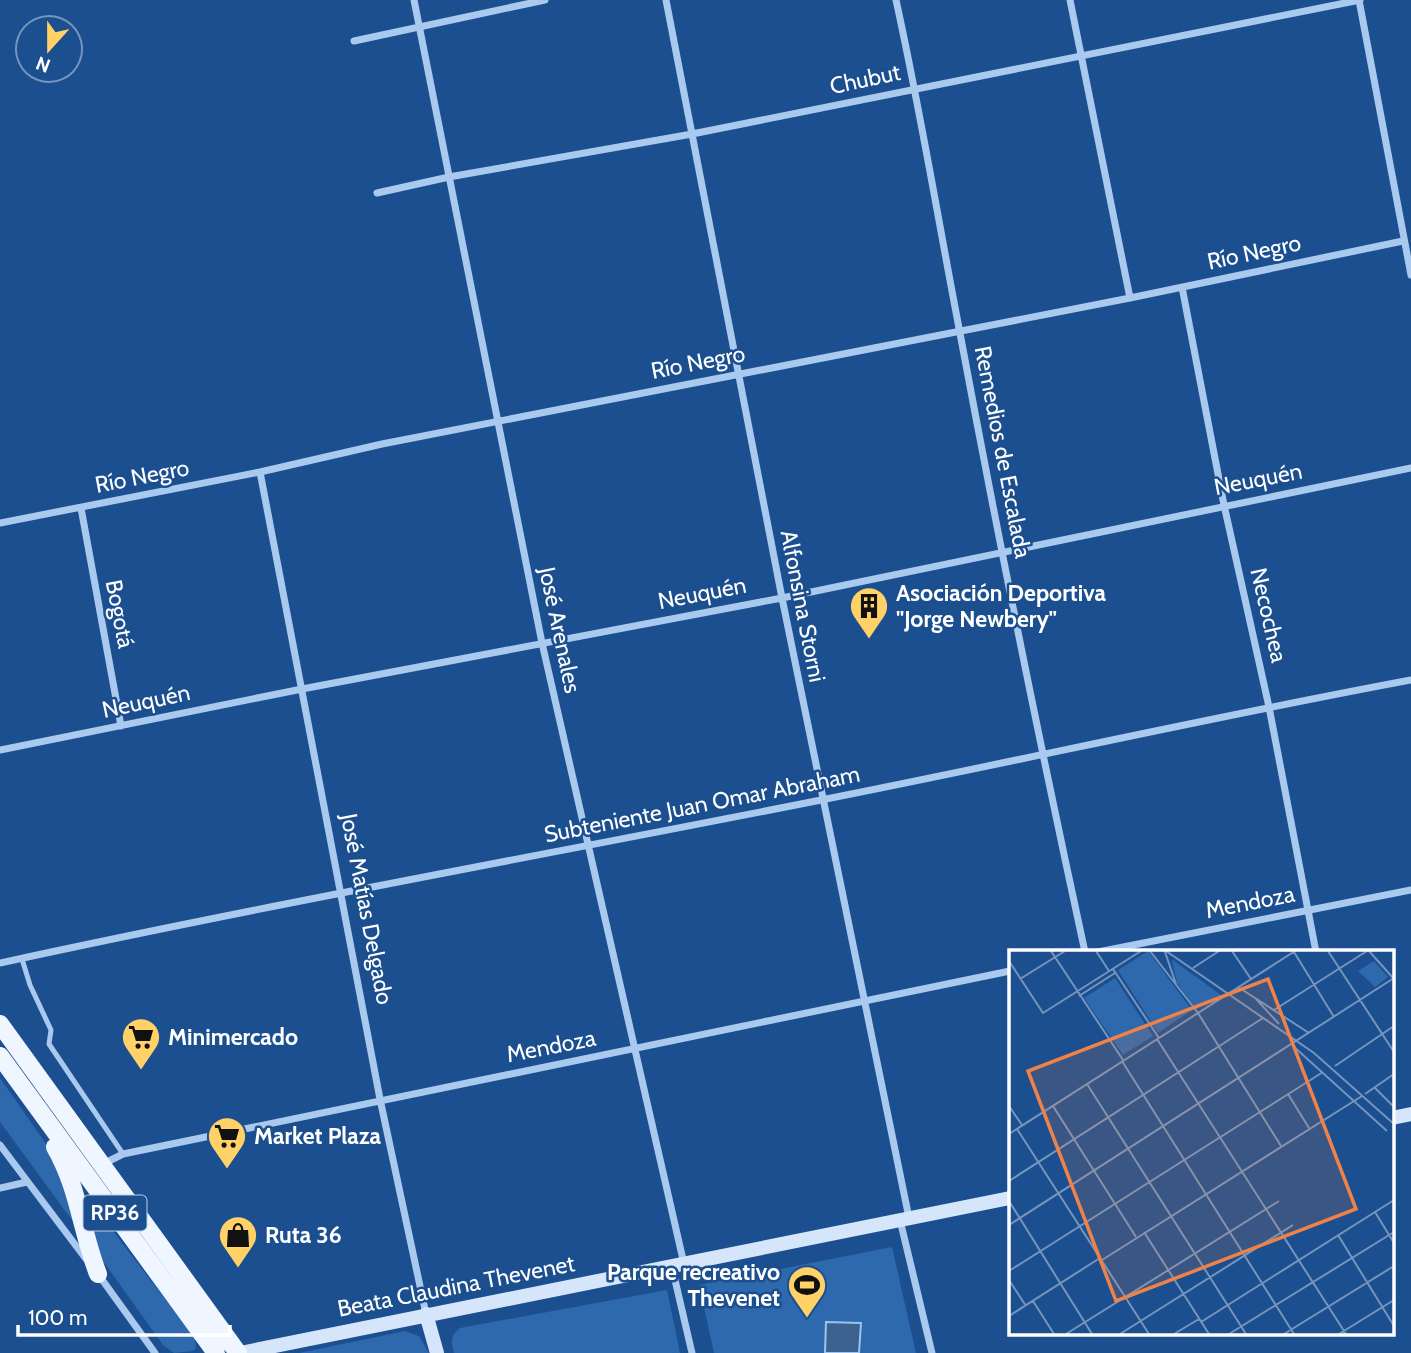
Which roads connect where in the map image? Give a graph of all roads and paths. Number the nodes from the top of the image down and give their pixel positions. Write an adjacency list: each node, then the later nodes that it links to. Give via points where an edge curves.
1 (414, 0): 7 (street, José Arenales)
2 (545, 0): 7 (street)
3 (666, 0): 11 (street, Alfonsina Storni)
4 (896, 0): 10 (street, Remedios de Escalada)
5 (1070, 0): 9 (street)
6 (1359, 0): 9 (street, Chubut); 14 (street)
7 (419, 26): 8 (street); 12 (street, José Arenales)
8 (354, 41)
9 (1081, 55): 10 (street, Chubut); 18 (street)
10 (915, 88): 11 (street, Chubut); 19 (street, Remedios de Escalada)
11 (692, 134): 12 (street, Chubut); 20 (street, Alfonsina Storni)
12 (449, 177): 13 (street, Chubut); 21 (street, José Arenales)
13 (377, 193)
14 (1403, 241): 15 (street); 17 (street, Río Negro)
15 (1409, 254): 16 (street)
16 (1411, 275)
17 (1182, 287): 18 (street, Río Negro); 24 (street, Necochea)
18 (1130, 298): 19 (street, Río Negro)
19 (959, 330): 20 (street, Río Negro); 27 (street, Remedios de Escalada)
20 (738, 374): 21 (street, Río Negro); 28 (street, Alfonsina Storni)
21 (499, 422): 23 (street, Río Negro); 29 (street, José Arenales)
22 (1411, 468): 24 (street, Neuquén)
23 (260, 472): 25 (street, Río Negro); 31 (street, José Matías Delgado)
24 (1224, 505): 27 (street, Neuquén); 32 (street, Necochea)
25 (81, 508): 26 (street, Río Negro); 33 (street, Bogotá)
26 (0, 523)
27 (1003, 551): 28 (street, Neuquén); 35 (street, Remedios de Escalada)
28 (782, 598): 29 (street, Neuquén); 36 (street, Alfonsina Storni)
29 (542, 643): 31 (street, Neuquén); 37 (street, José Arenales)
30 (1411, 680): 32 (street, Subteniente Juan Omar Abraham)
31 (302, 689): 33 (street, Neuquén); 39 (street, José Matías Delgado)
32 (1269, 707): 35 (street, Subteniente Juan Omar Abraham); 40 (street, Necochea)
33 (121, 726): 34 (street, Neuquén)
34 (0, 750)
35 (1042, 755): 36 (street, Subteniente Juan Omar Abraham); 41 (street, Remedios de Escalada)
36 (822, 800): 37 (street, Subteniente Juan Omar Abraham); 47 (street, Alfonsina Storni)
37 (587, 846): 39 (street, Subteniente Juan Omar Abraham); 49 (street, José Arenales)
38 (1411, 890): 40 (street, Mendoza)
39 (340, 893): 44 (street, Subteniente Juan Omar Abraham); 52 (street, José Matías Delgado)
40 (1308, 910): 42 (street, Mendoza); 43 (street, Necochea)
41 (1085, 950)
42 (1108, 950)
43 (1316, 950)
44 (22, 959): 45 (street, Subteniente Juan Omar Abraham); 54 (lane, via 51,1030 49,1044)
45 (1, 962)
46 (1009, 971): 47 (street, Mendoza)
47 (866, 1001): 49 (street, Mendoza); 59 (street, Alfonsina Storni)
48 (0, 1024): 55 (main road, RP36)
49 (636, 1049): 52 (street, Mendoza); 60 (street, José Arenales)
50 (0, 1056): 51 (main road, RP36)
51 (13, 1074): 61 (main road, via 70,1176); 64 (main road, RP36)
52 (380, 1099): 54 (street, Mendoza); 62 (street, José Matías Delgado)
53 (0, 1145): 56 (street)
54 (123, 1154): 55 (street, Mendoza)
55 (101, 1165): 65 (main road, RP36)
56 (27, 1182): 57 (street); 61 (street)
57 (0, 1188)
58 (1009, 1198): 59 (main road, Beata Claudina Thevenet)
59 (905, 1219): 60 (main road, Beata Claudina Thevenet); 68 (street, Alfonsina Storni)
60 (678, 1265): 62 (main road, Beata Claudina Thevenet); 67 (street, José Arenales)
61 (98, 1274): 63 (street)
62 (426, 1314): 65 (main road, Beata Claudina Thevenet); 66 (main road, José Matías Delgado)
63 (155, 1353)
64 (216, 1353)
65 (239, 1353)
66 (437, 1353)
67 (692, 1353)
68 (932, 1353)

